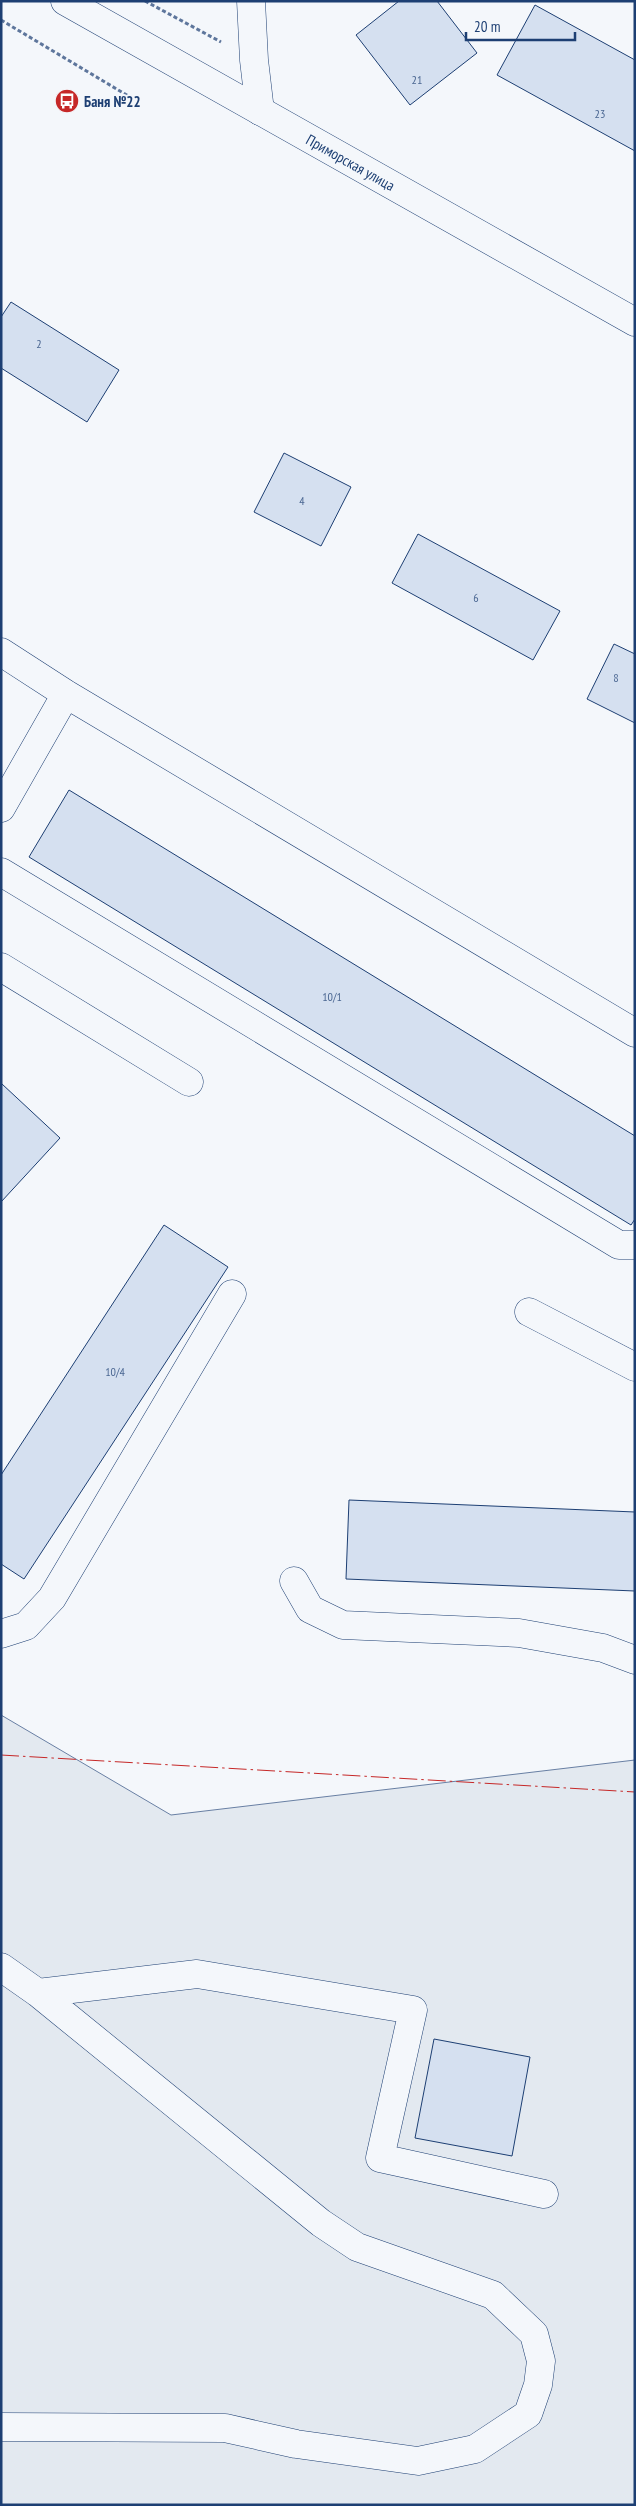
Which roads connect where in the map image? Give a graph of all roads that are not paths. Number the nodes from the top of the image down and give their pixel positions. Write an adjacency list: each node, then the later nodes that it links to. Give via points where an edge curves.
1 (65, 1): 3 (main road, Приморская улица)
2 (251, 1): 3 (main road)
3 (260, 111): 4 (main road, Приморская улица)
4 (635, 322)
5 (1, 652): 6 (main road)
6 (66, 694): 7 (main road); 10 (main road)
7 (1, 808)
8 (1, 872): 12 (main road, via 619,1245)
9 (1, 967): 11 (main road)
10 (635, 1033)
11 (189, 1082)
12 (635, 1245)
13 (232, 1294): 17 (main road, via 52,1598 26,1626)
14 (529, 1312): 15 (main road)
15 (635, 1367)
16 (294, 1581): 18 (main road, via 310,1609 343,1625 519,1633 603,1648)
17 (1, 1634)
18 (635, 1660)
19 (1, 1966): 20 (main road)
20 (38, 1993): 21 (main road, via 198,1974 413,2010 380,2158); 22 (main road, via 321,2223 357,2247 493,2295 534,2334 541,2361 538,2385 528,2414 475,2448 418,2461 296,2444 225,2428)
21 (544, 2194)
22 (1, 2427)

